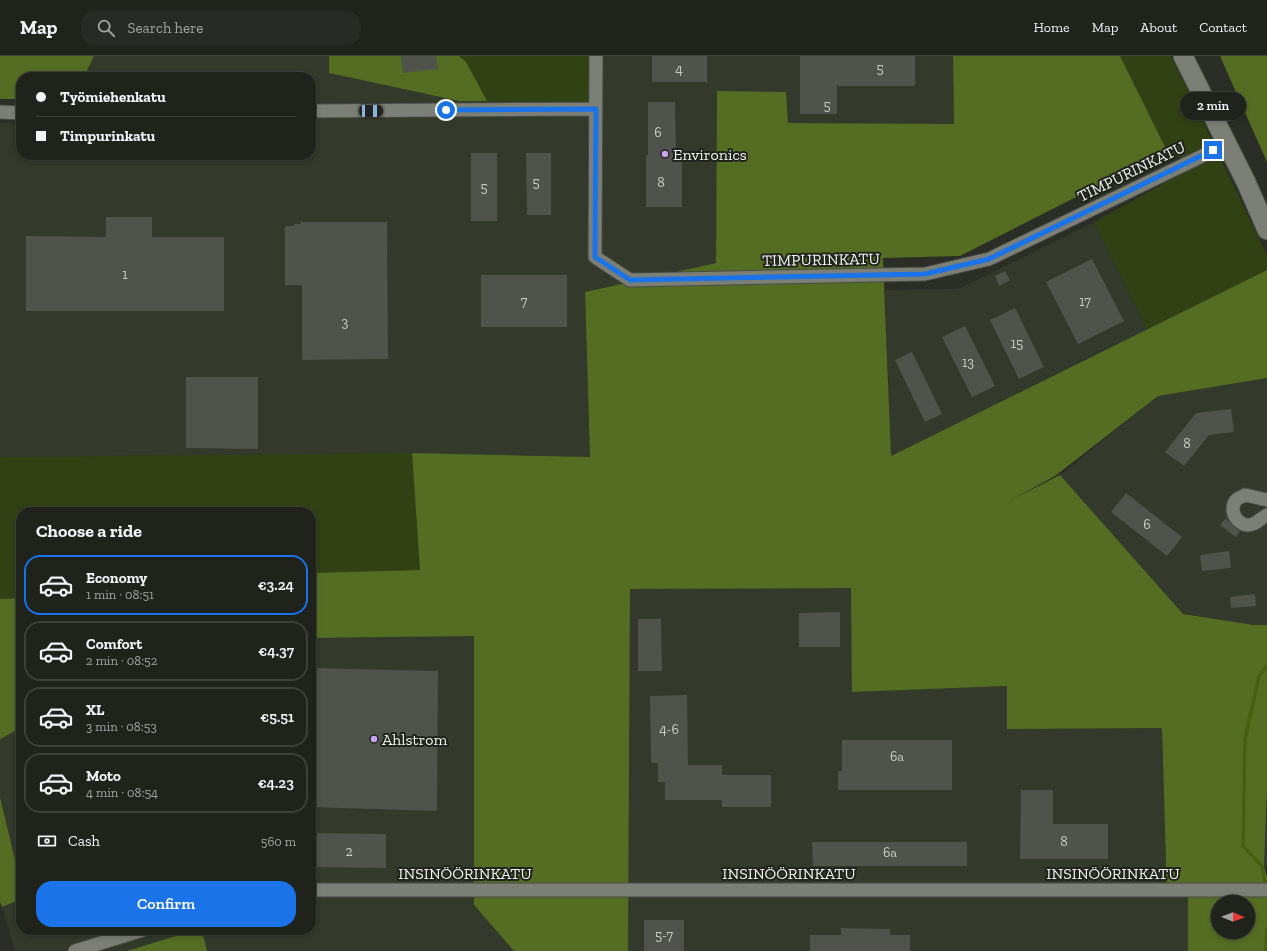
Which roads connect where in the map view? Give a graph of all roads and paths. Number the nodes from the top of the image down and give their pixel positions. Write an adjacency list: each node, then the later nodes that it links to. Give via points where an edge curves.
1 (596, 56): 3 (street, TIMPURINKATU)
2 (1183, 56): 7 (street)
3 (596, 109): 4 (street); 7 (street, TIMPURINKATU, via 595,257 630,280 925,274 989,259)
4 (316, 111)
5 (0, 112): 6 (street)
6 (16, 113)
7 (1227, 144): 8 (street)
8 (1267, 230)
9 (1267, 500): 10 (street, via 1245,495 1237,500 1233,510 1235,518 1242,524 1252,524)
10 (1267, 515)
11 (316, 890): 12 (street, INSINÖÖRINKATU)
12 (1267, 890)
13 (127, 935): 14 (street)
14 (75, 951)

